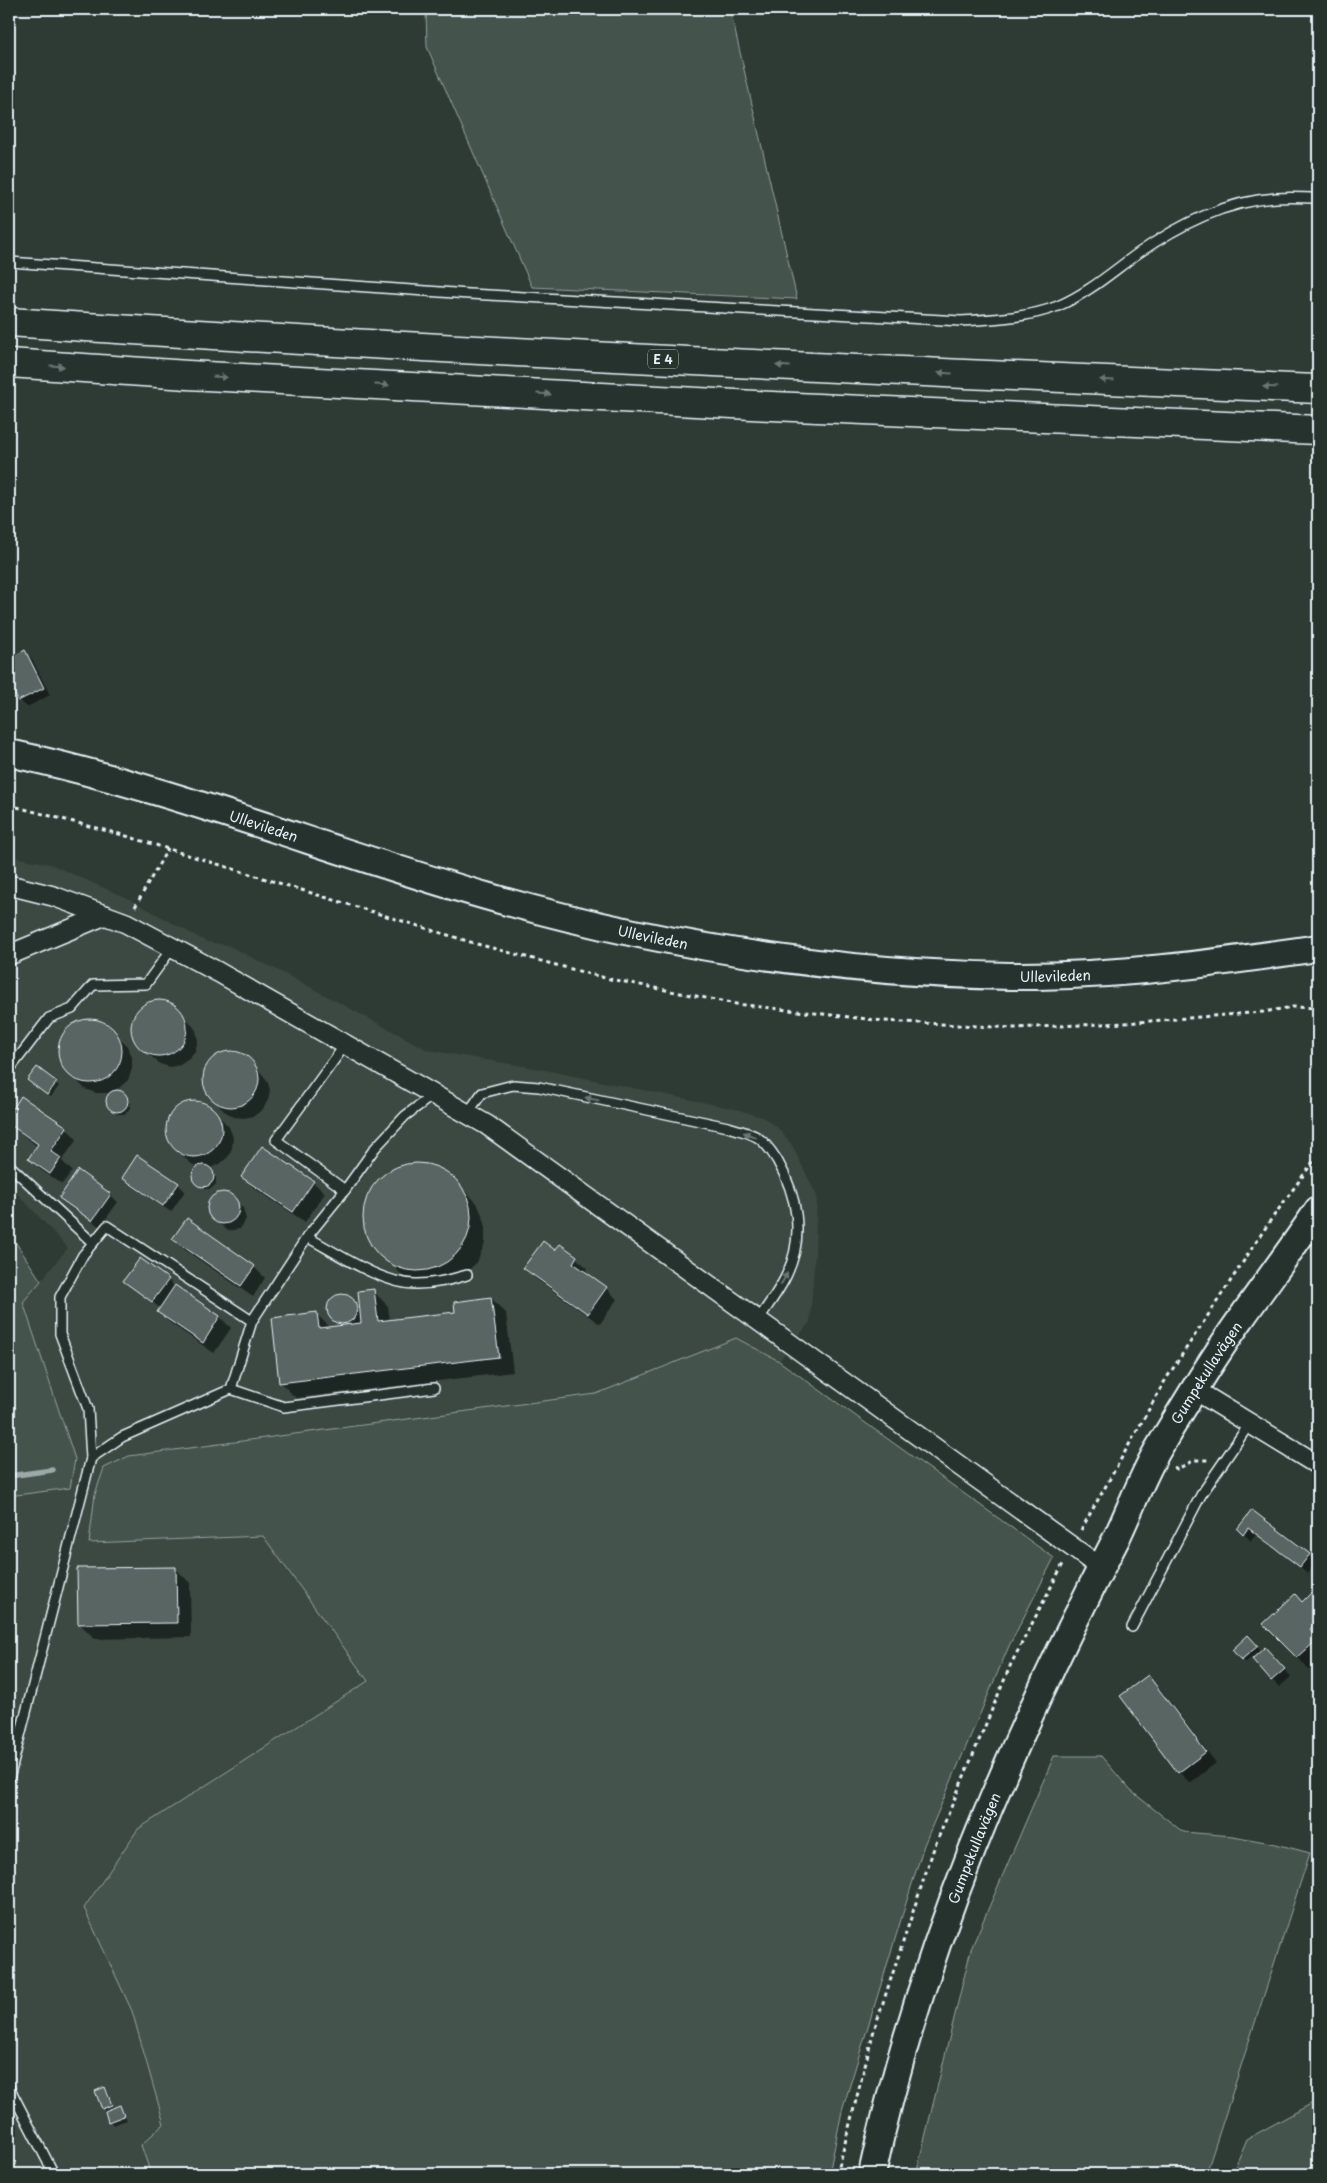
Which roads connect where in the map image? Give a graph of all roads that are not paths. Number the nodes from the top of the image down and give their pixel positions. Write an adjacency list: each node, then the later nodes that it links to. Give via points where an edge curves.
1 (1318, 198): 2 (lane, via 1276,198 1232,206 1193,220 1083,293 1057,306 999,319 961,321 468,294)
2 (9, 262)
3 (9, 322): 5 (highway, E 4, one-way to 3, via 771,365)
4 (9, 363): 6 (highway, one-way to 6, via 772,406)
5 (1318, 389)
6 (1318, 430)
7 (9, 754): 11 (main road, Ullevileden, via 131,784 486,896 611,928 741,953 893,971 1012,976 1127,972)
8 (9, 886): 9 (street, via 52,896)
9 (105, 915): 10 (street); 12 (street)
10 (172, 948): 13 (street); 14 (lane, via 146,984 94,985 72,1009 49,1018)
11 (1318, 948)
12 (9, 955)
13 (345, 1045): 15 (street); 18 (lane, via 276,1140)
14 (9, 1070)
15 (434, 1094): 16 (street); 18 (lane, via 405,1116 375,1148)
16 (467, 1114): 23 (street, via 530,1155); 23 (lane, one-way to 16, via 787,1274 795,1251 797,1230 788,1181 771,1151 758,1138 728,1127 513,1085 482,1093)
17 (9, 1165): 21 (lane)
18 (345, 1190): 20 (lane)
19 (1316, 1214): 27 (main road, Gumpekullavägen, via 1252,1328)
20 (307, 1237): 22 (lane, via 378,1276 415,1284 444,1282); 24 (lane)
21 (93, 1243): 24 (lane, via 107,1226); 29 (lane, via 60,1297 60,1334 88,1409)
22 (467, 1275)
23 (758, 1320): 31 (street)
24 (252, 1321): 26 (lane)
25 (434, 1388): 26 (lane, via 284,1406)
26 (231, 1389): 29 (lane, via 122,1437)
27 (1201, 1394): 28 (street); 31 (main road, Gumpekullavägen, via 1169,1464 1116,1537)
28 (1250, 1423): 30 (street); 32 (lane, via 1201,1494)
29 (91, 1458): 33 (lane)
30 (1318, 1465)
31 (1100, 1567): 36 (main road, Gumpekullavägen, via 1011,1752 969,1856 907,2041)
32 (1132, 1628)
33 (9, 1779)
34 (9, 2087): 35 (lane)
35 (54, 2174)
36 (872, 2174)

